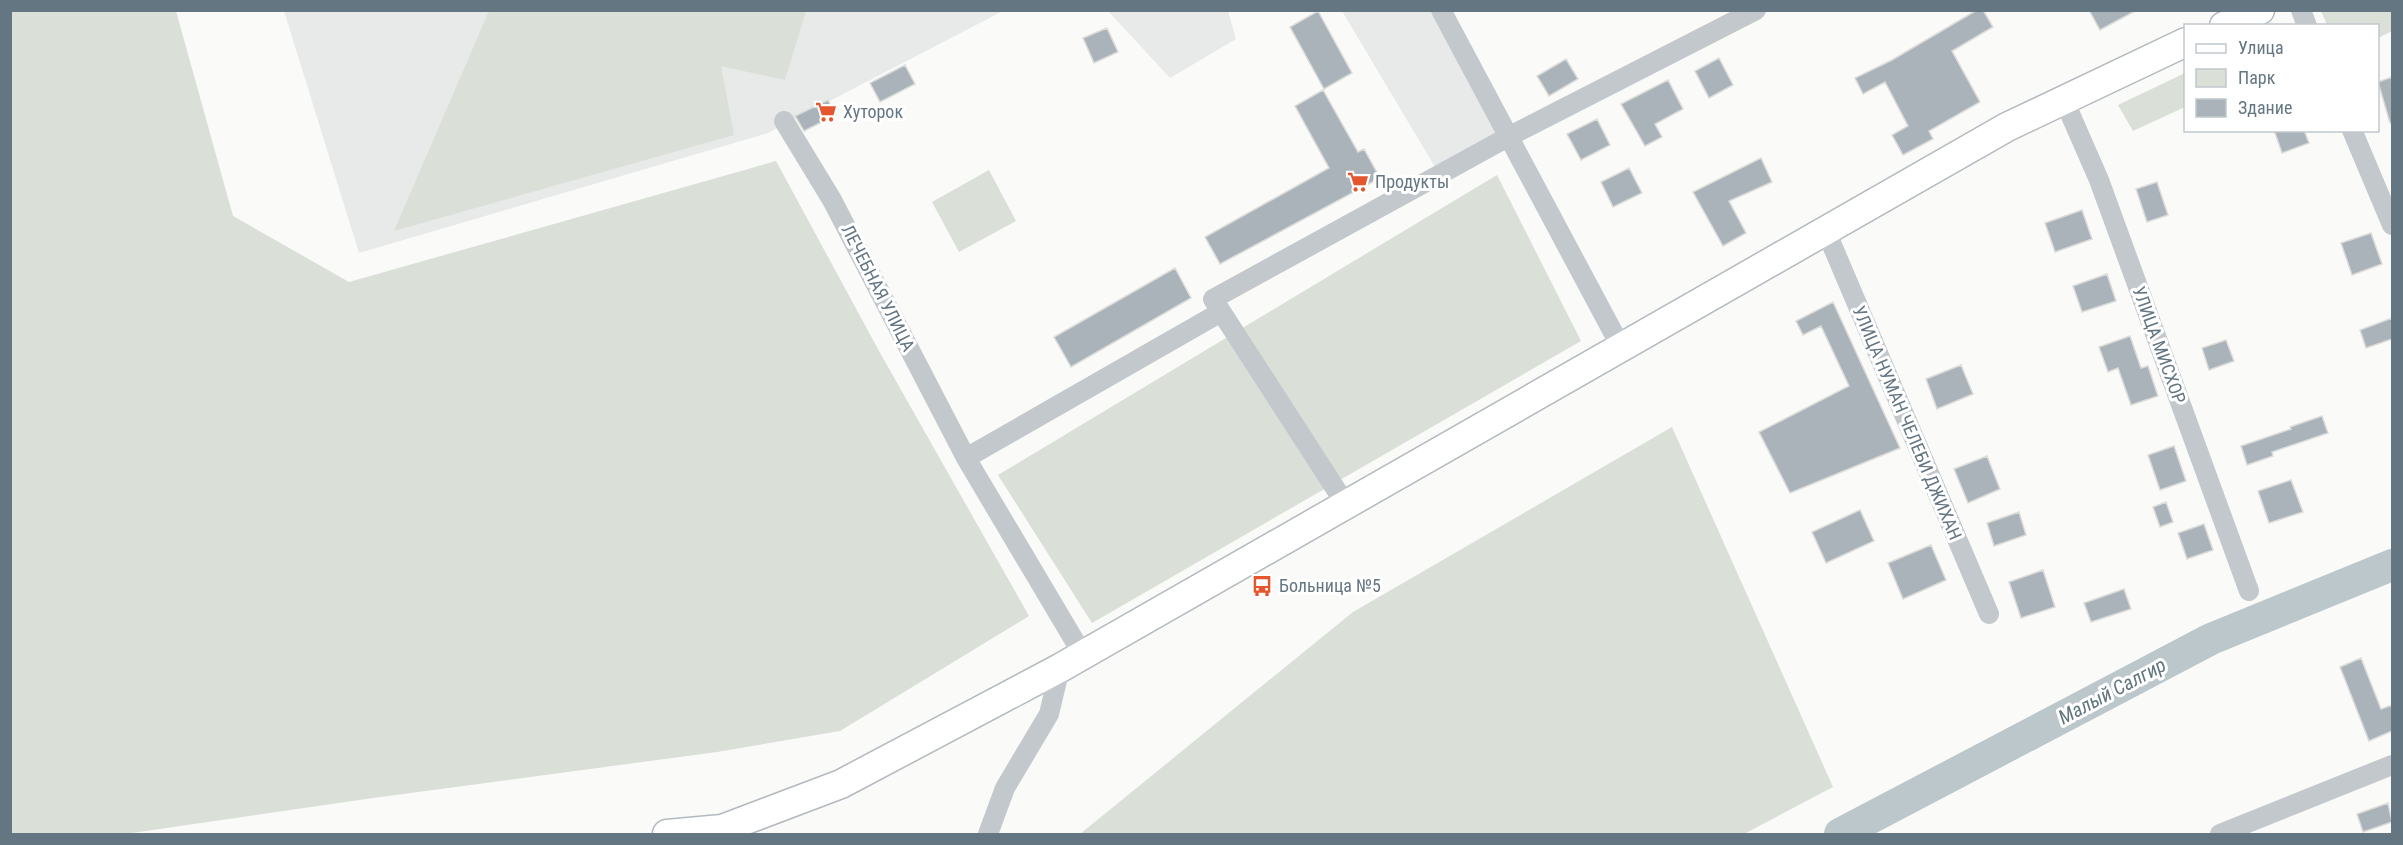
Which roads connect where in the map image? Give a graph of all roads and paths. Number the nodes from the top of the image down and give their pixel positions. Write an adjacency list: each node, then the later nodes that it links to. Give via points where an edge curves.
1 (1441, 10): 9 (street)
2 (1756, 10): 9 (street)
3 (2260, 10): 4 (main road)
4 (2228, 24)
5 (2184, 43): 6 (main road)
6 (2064, 100): 11 (main road, via 2007,127); 16 (street, УЛИЦА МИСХОР, via 2099,180)
7 (784, 122): 14 (street, ЛЕЧЕБНАЯ УЛИЦА, via 832,200)
8 (2353, 132): 10 (street)
9 (1508, 137): 12 (street); 13 (street)
10 (2392, 225)
11 (1826, 231): 13 (main road); 17 (street, УЛИЦА НУМАН ЧЕЛЕБИ ДЖИХАН)
12 (1217, 305): 14 (street); 15 (street)
13 (1622, 349): 15 (main road)
14 (966, 458): 18 (street, ЛЕЧЕБНАЯ УЛИЦА)
15 (1346, 506): 18 (main road)
16 (2249, 591)
17 (1989, 614)
18 (1072, 662): 20 (main road, via 840,784 722,829); 21 (street, via 1049,714 1005,789)
19 (2392, 765): 22 (street)
20 (667, 834)
21 (988, 834)
22 (2220, 834)

